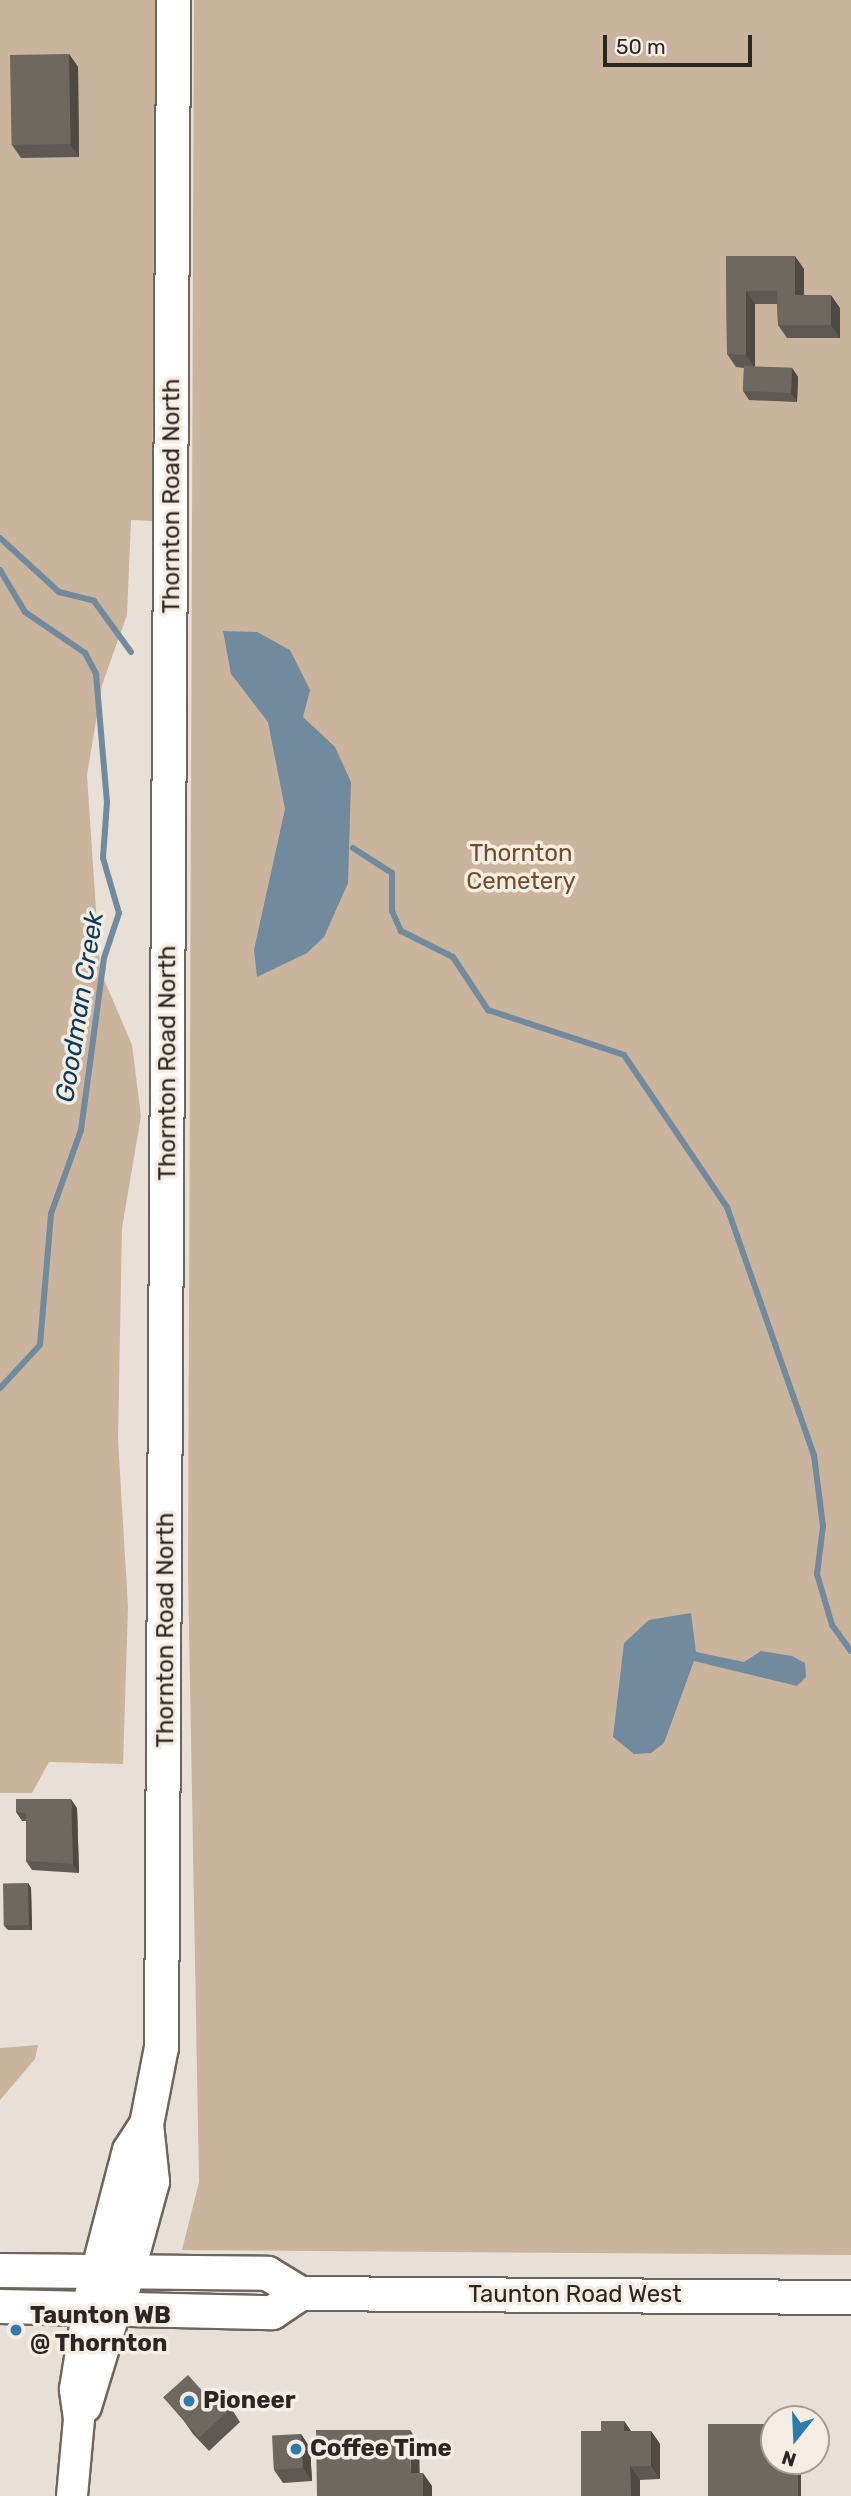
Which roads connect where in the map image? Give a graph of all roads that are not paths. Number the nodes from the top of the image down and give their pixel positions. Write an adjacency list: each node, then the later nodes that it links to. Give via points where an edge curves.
1 (173, 0): 3 (main road, Thornton Road North, via 165,1900 160,2047 146,2124 152,2181)
2 (0, 2270): 3 (main road)
3 (113, 2271): 4 (main road, via 267,2273); 7 (main road, Thornton Road North)
4 (300, 2293): 5 (main road, Taunton Road West); 7 (main road, via 272,2312)
5 (851, 2297)
6 (0, 2306): 7 (main road)
7 (102, 2308): 8 (street, Thornton Road North, via 94,2391 79,2419)
8 (72, 2496)

